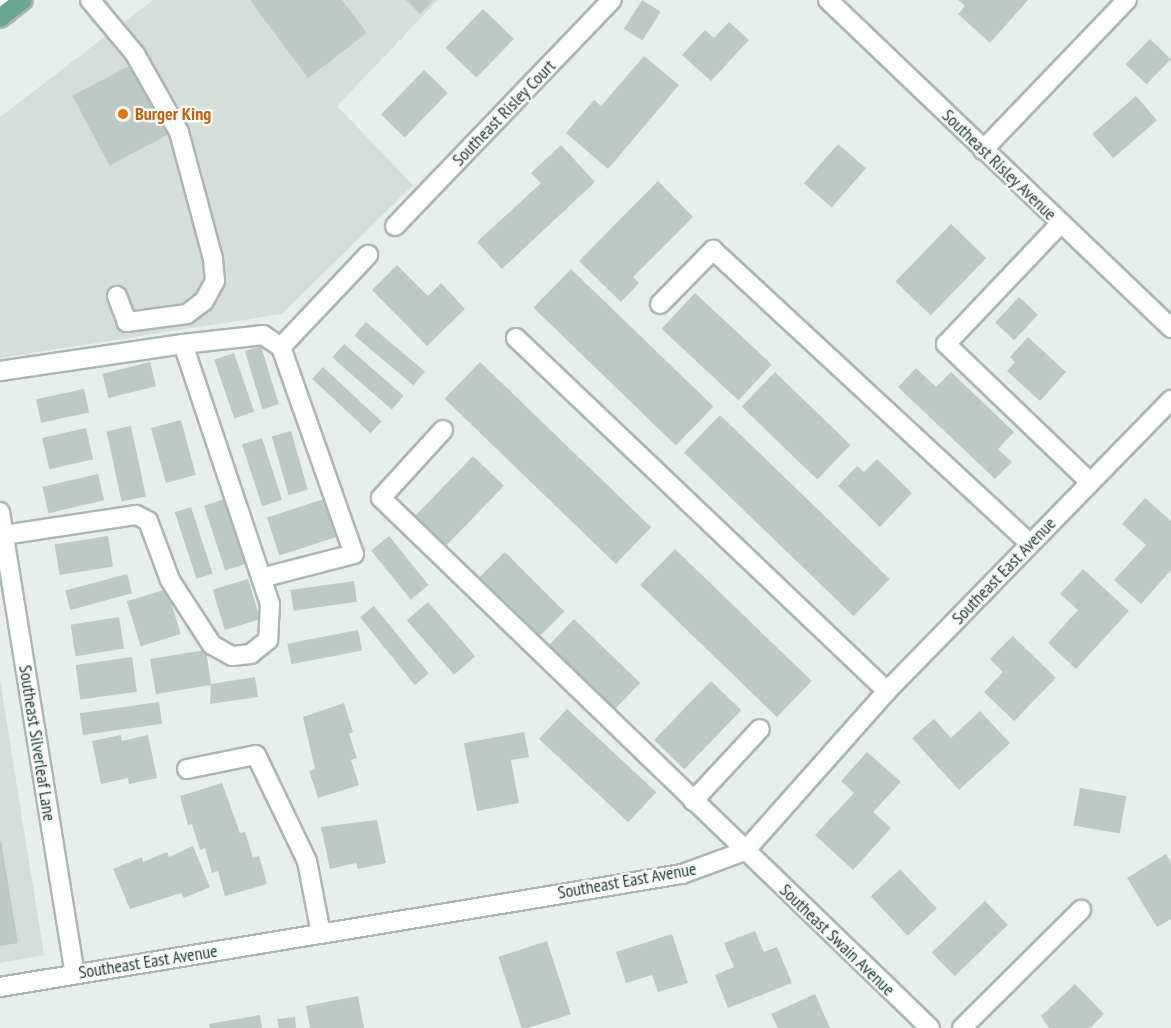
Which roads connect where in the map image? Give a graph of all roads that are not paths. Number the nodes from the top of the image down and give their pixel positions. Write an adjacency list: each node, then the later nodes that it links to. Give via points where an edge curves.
1 (23, 0): 6 (main road)
2 (90, 0): 11 (street, via 135,54 179,132 213,259 215,281 204,301 187,314 127,322)
3 (612, 0): 9 (street, Southeast Risley Court)
4 (828, 0): 7 (street, Southeast Risley Avenue)
5 (1126, 0): 7 (street)
6 (2, 11)
7 (983, 150): 8 (street, Southeast Risley Avenue)
8 (1060, 223): 13 (street, Southeast Risley Avenue); 20 (street, via 946,344)
9 (395, 226)
10 (368, 255): 16 (street)
11 (117, 296)
12 (660, 304): 23 (street, via 713,250)
13 (1171, 328)
14 (516, 338): 25 (street)
15 (183, 344): 16 (street, via 262,335); 17 (street); 24 (street)
16 (281, 347): 24 (street, via 354,554)
17 (0, 371)
18 (1171, 400): 20 (street, Southeast East Avenue)
19 (443, 430): 28 (street, Southeast Swain Avenue, via 381,498)
20 (1090, 482): 23 (street, Southeast East Avenue)
21 (0, 512): 22 (street, Southeast Silverleaf Lane)
22 (4, 535): 24 (street, via 118,515 136,515 148,521 170,580 187,610 212,645 232,656 251,654 268,640 271,612); 32 (street, Southeast Silverleaf Lane)
23 (1030, 544): 25 (street, Southeast East Avenue)
24 (261, 578)
25 (887, 690): 29 (street, Southeast East Avenue)
26 (760, 729): 28 (street)
27 (187, 769): 31 (street, via 256,755 307,861)
28 (693, 801): 29 (street, Southeast Swain Avenue)
29 (745, 852): 31 (street, Southeast East Avenue, via 682,874); 34 (street, Southeast Swain Avenue)
30 (1081, 910): 35 (street)
31 (321, 934): 32 (street, Southeast East Avenue)
32 (75, 974): 33 (street, Southeast East Avenue)
33 (0, 987)
34 (930, 1028)
35 (962, 1028)

